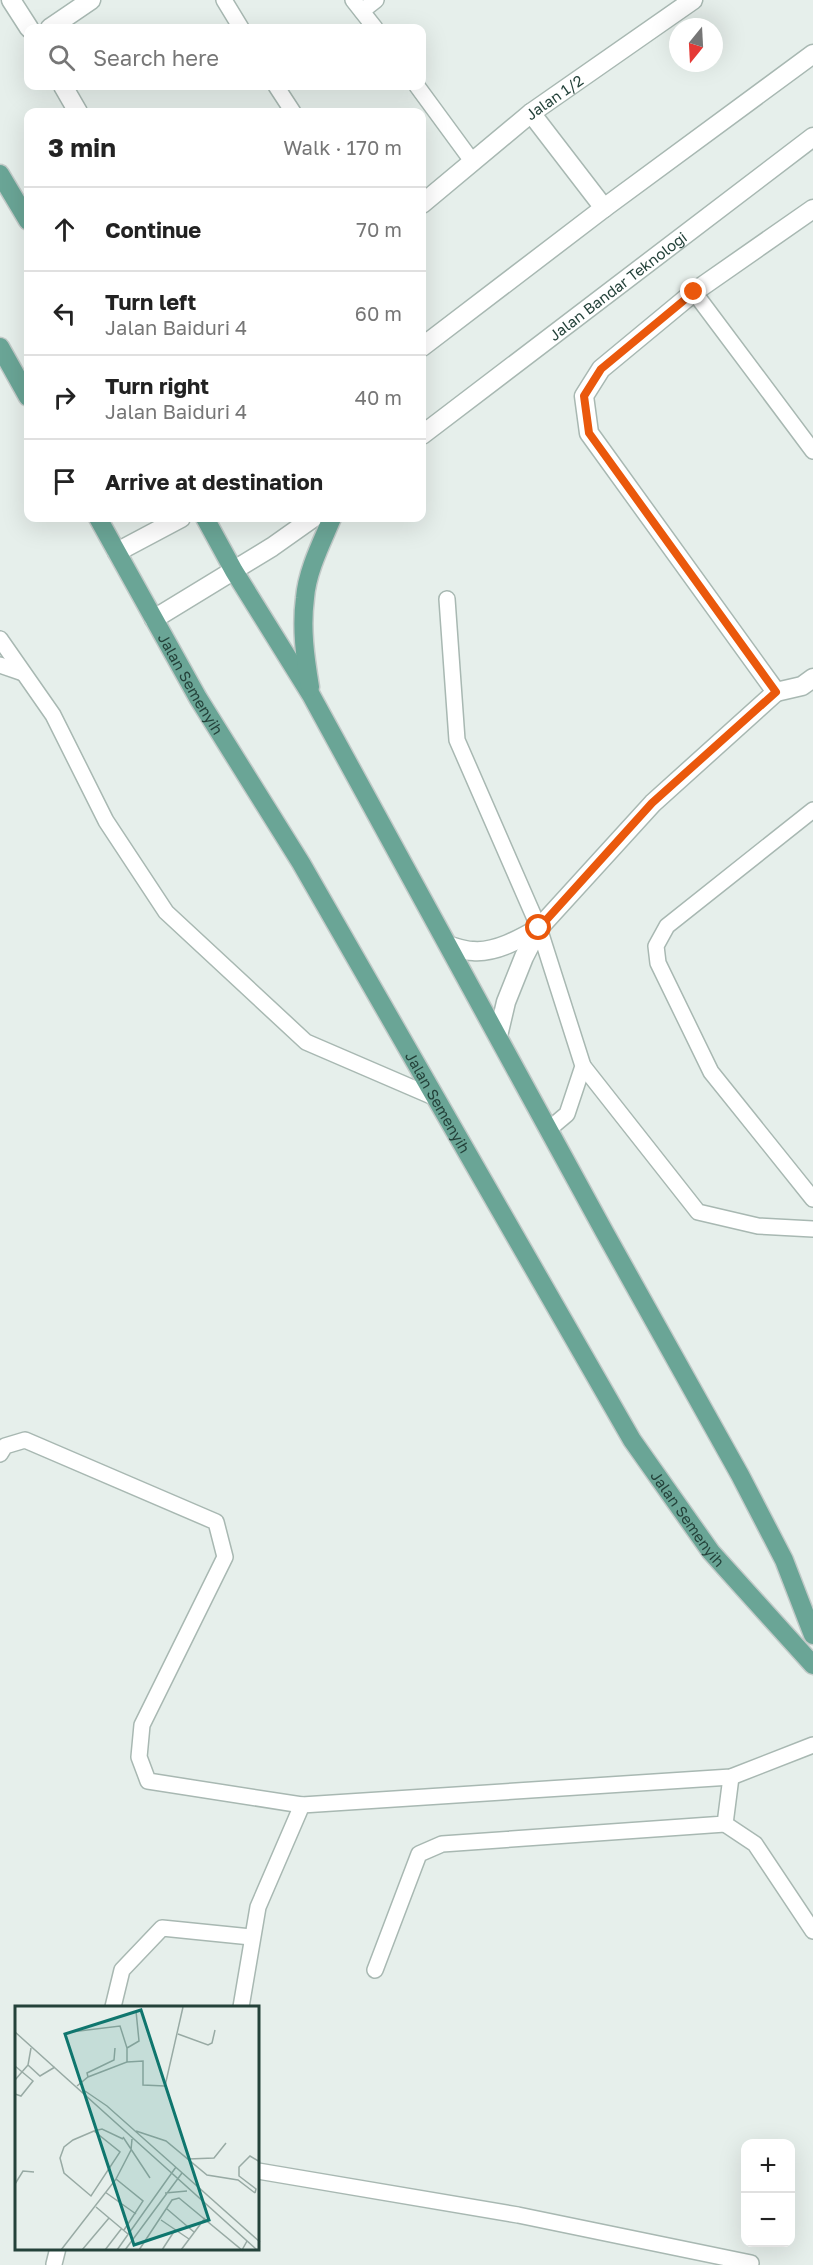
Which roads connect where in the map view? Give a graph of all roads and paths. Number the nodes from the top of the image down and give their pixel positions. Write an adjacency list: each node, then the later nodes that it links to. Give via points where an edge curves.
1 (11, 0): 7 (street)
2 (91, 0): 8 (street)
3 (224, 0): 9 (lane)
4 (376, 0): 6 (lane)
5 (693, 0): 17 (street, Jalan 1/2)
6 (357, 5): 10 (lane)
7 (26, 24)
8 (56, 24)
9 (239, 24)
10 (372, 24)
11 (813, 54): 22 (street)
12 (65, 90): 15 (street)
13 (279, 90): 16 (lane)
14 (420, 90): 19 (lane)
15 (76, 108)
16 (290, 108)
17 (531, 113): 19 (street, Jalan 1/2); 22 (street)
18 (813, 137): 29 (street, Jalan Bandar Teknologi)
19 (472, 161): 21 (street, Jalan 1/2)
20 (0, 174): 24 (main road)
21 (426, 201)
22 (604, 208): 26 (street)
23 (813, 209): 25 (street)
24 (24, 214)
25 (694, 292): 30 (lane); 44 (street, via 601,369 584,396 589,433)
26 (426, 344)
27 (0, 347): 28 (main road)
28 (24, 390)
29 (426, 432)
30 (813, 452)
31 (100, 522): 36 (main road, Jalan Semenyih)
32 (174, 522): 36 (street)
33 (207, 522): 37 (main road)
34 (307, 522): 37 (street)
35 (330, 522): 45 (main road, via 305,596 303,642)
36 (117, 552): 39 (main road, Jalan Semenyih)
37 (234, 571): 39 (street); 45 (main road)
38 (447, 599): 47 (lane, via 457,740)
39 (154, 619): 51 (main road, Jalan Semenyih)
40 (0, 639): 42 (lane)
41 (0, 665): 42 (lane)
42 (23, 673): 51 (lane, via 53,715 106,821 166,912 306,1041)
43 (807, 682): 44 (street)
44 (776, 692): 47 (street, via 652,803)
45 (311, 695): 48 (main road)
46 (813, 810): 53 (lane, via 667,926 656,946 658,963 711,1072)
47 (539, 928): 48 (street, via 517,941 474,952); 49 (street, via 510,992); 50 (lane)
48 (450, 946): 49 (main road)
49 (498, 1036): 52 (main road)
50 (583, 1066): 52 (lane, via 567,1114); 54 (lane, via 698,1212 758,1226)
51 (436, 1098): 57 (main road, Jalan Semenyih, via 632,1440 711,1552)
52 (549, 1130): 56 (main road, via 740,1475 784,1560)
53 (813, 1199)
54 (813, 1229)
55 (0, 1454): 60 (lane, via 5,1446 25,1440 216,1522 225,1557 142,1725 139,1757 148,1781)
56 (813, 1635)
57 (813, 1665)
58 (813, 1745): 59 (lane)
59 (731, 1777): 60 (lane); 61 (lane)
60 (302, 1805): 63 (lane, via 258,1907)
61 (725, 1824): 62 (lane, via 755,1844); 64 (lane, via 442,1844 419,1854)
62 (813, 1931)
63 (251, 1937): 65 (lane, via 162,1928 122,1970); 66 (lane)
64 (375, 1970)
65 (113, 2006)
66 (241, 2006)
67 (260, 2171): 68 (lane, via 518,2215)
68 (752, 2263)

